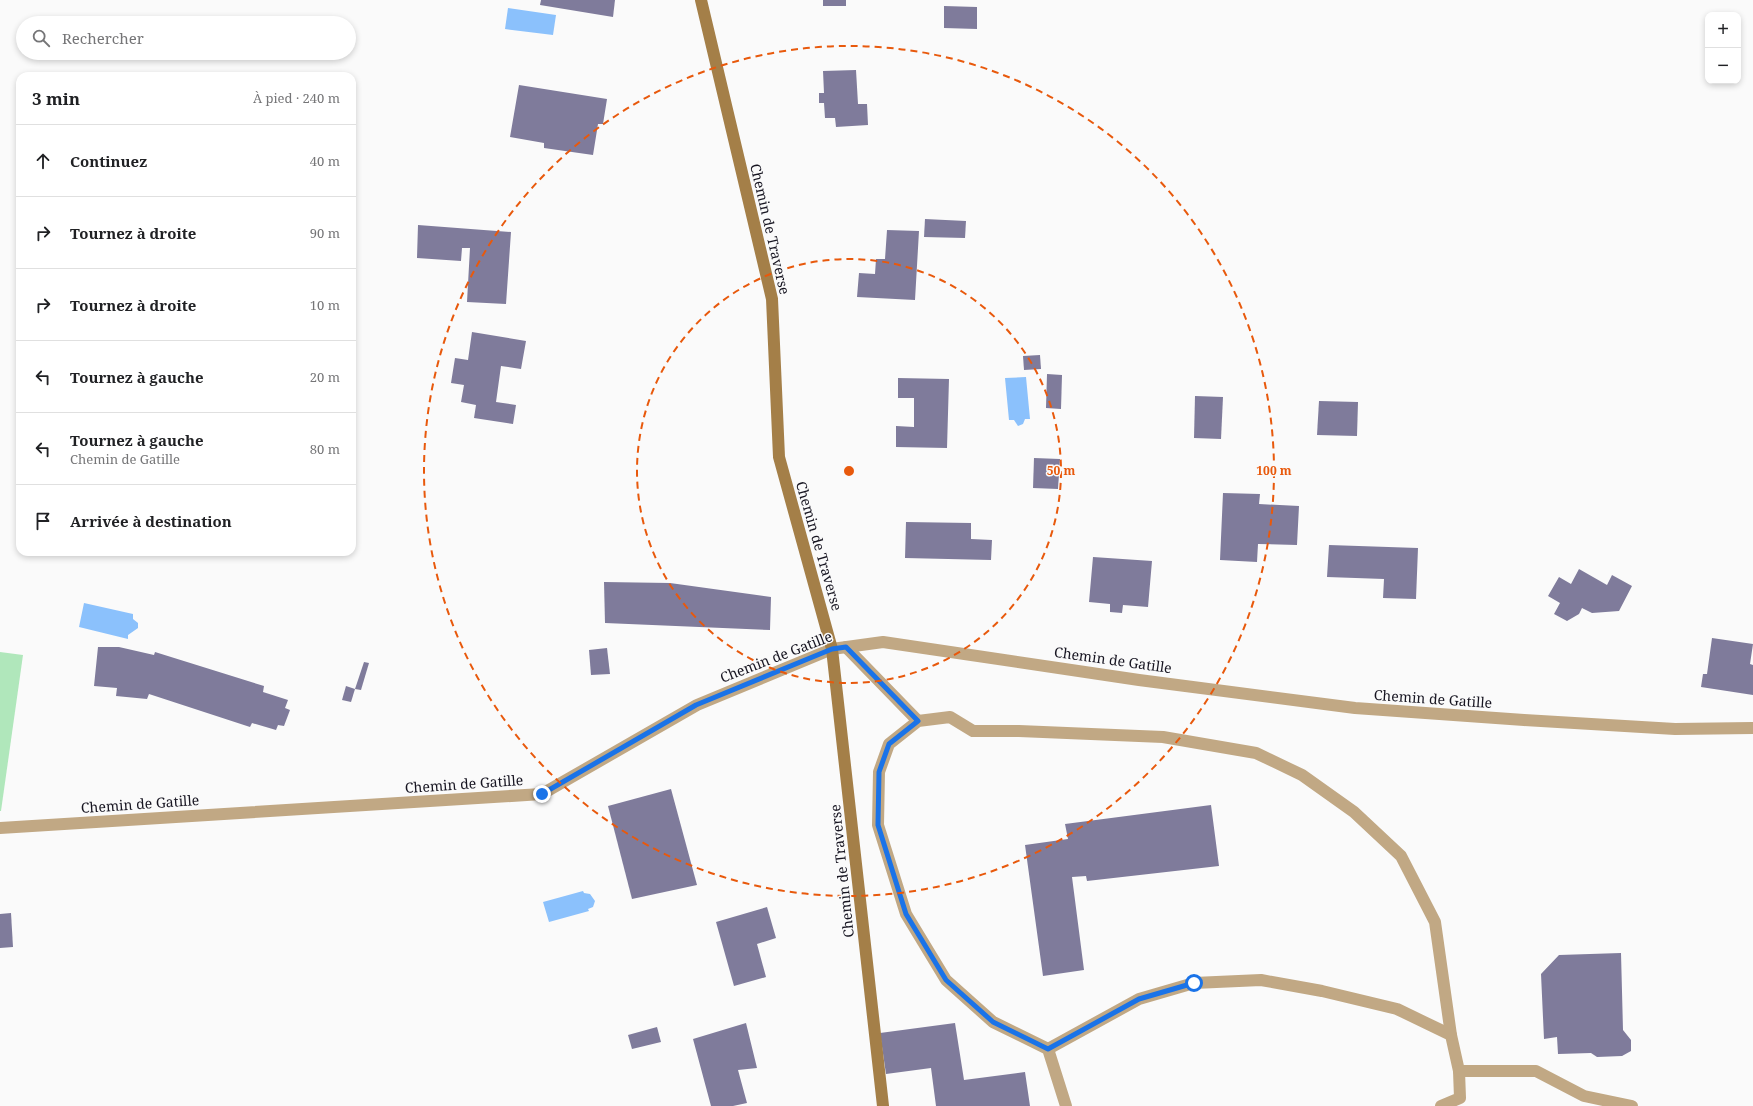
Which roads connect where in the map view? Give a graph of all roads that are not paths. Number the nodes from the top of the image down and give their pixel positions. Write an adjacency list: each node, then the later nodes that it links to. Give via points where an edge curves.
1 (701, 0): 3 (street, Chemin de Traverse, via 772,299 778,457)
2 (846, 647): 3 (street, Chemin de Gatille); 4 (street); 5 (street, Chemin de Gatille, via 883,642 1140,680 1355,708 1675,729)
3 (832, 649): 6 (street, Chemin de Gatille, via 696,705 542,794); 13 (street, Chemin de Traverse)
4 (918, 721): 7 (street, via 950,717 973,731 1163,737 1256,753 1302,775 1354,812 1401,856 1436,922); 8 (street, via 889,744 879,772 878,825 906,914 946,980 993,1022)
5 (1753, 728)
6 (0, 828)
7 (1452, 1035): 8 (street, via 1397,1009 1261,980 1194,983 1139,999); 9 (street)
8 (1048, 1049): 12 (street)
9 (1459, 1071): 10 (street, via 1536,1071); 11 (street)
10 (1583, 1101): 15 (street)
11 (1461, 1102): 14 (street)
12 (1066, 1105)
13 (883, 1106)
14 (1441, 1106)
15 (1632, 1106)

